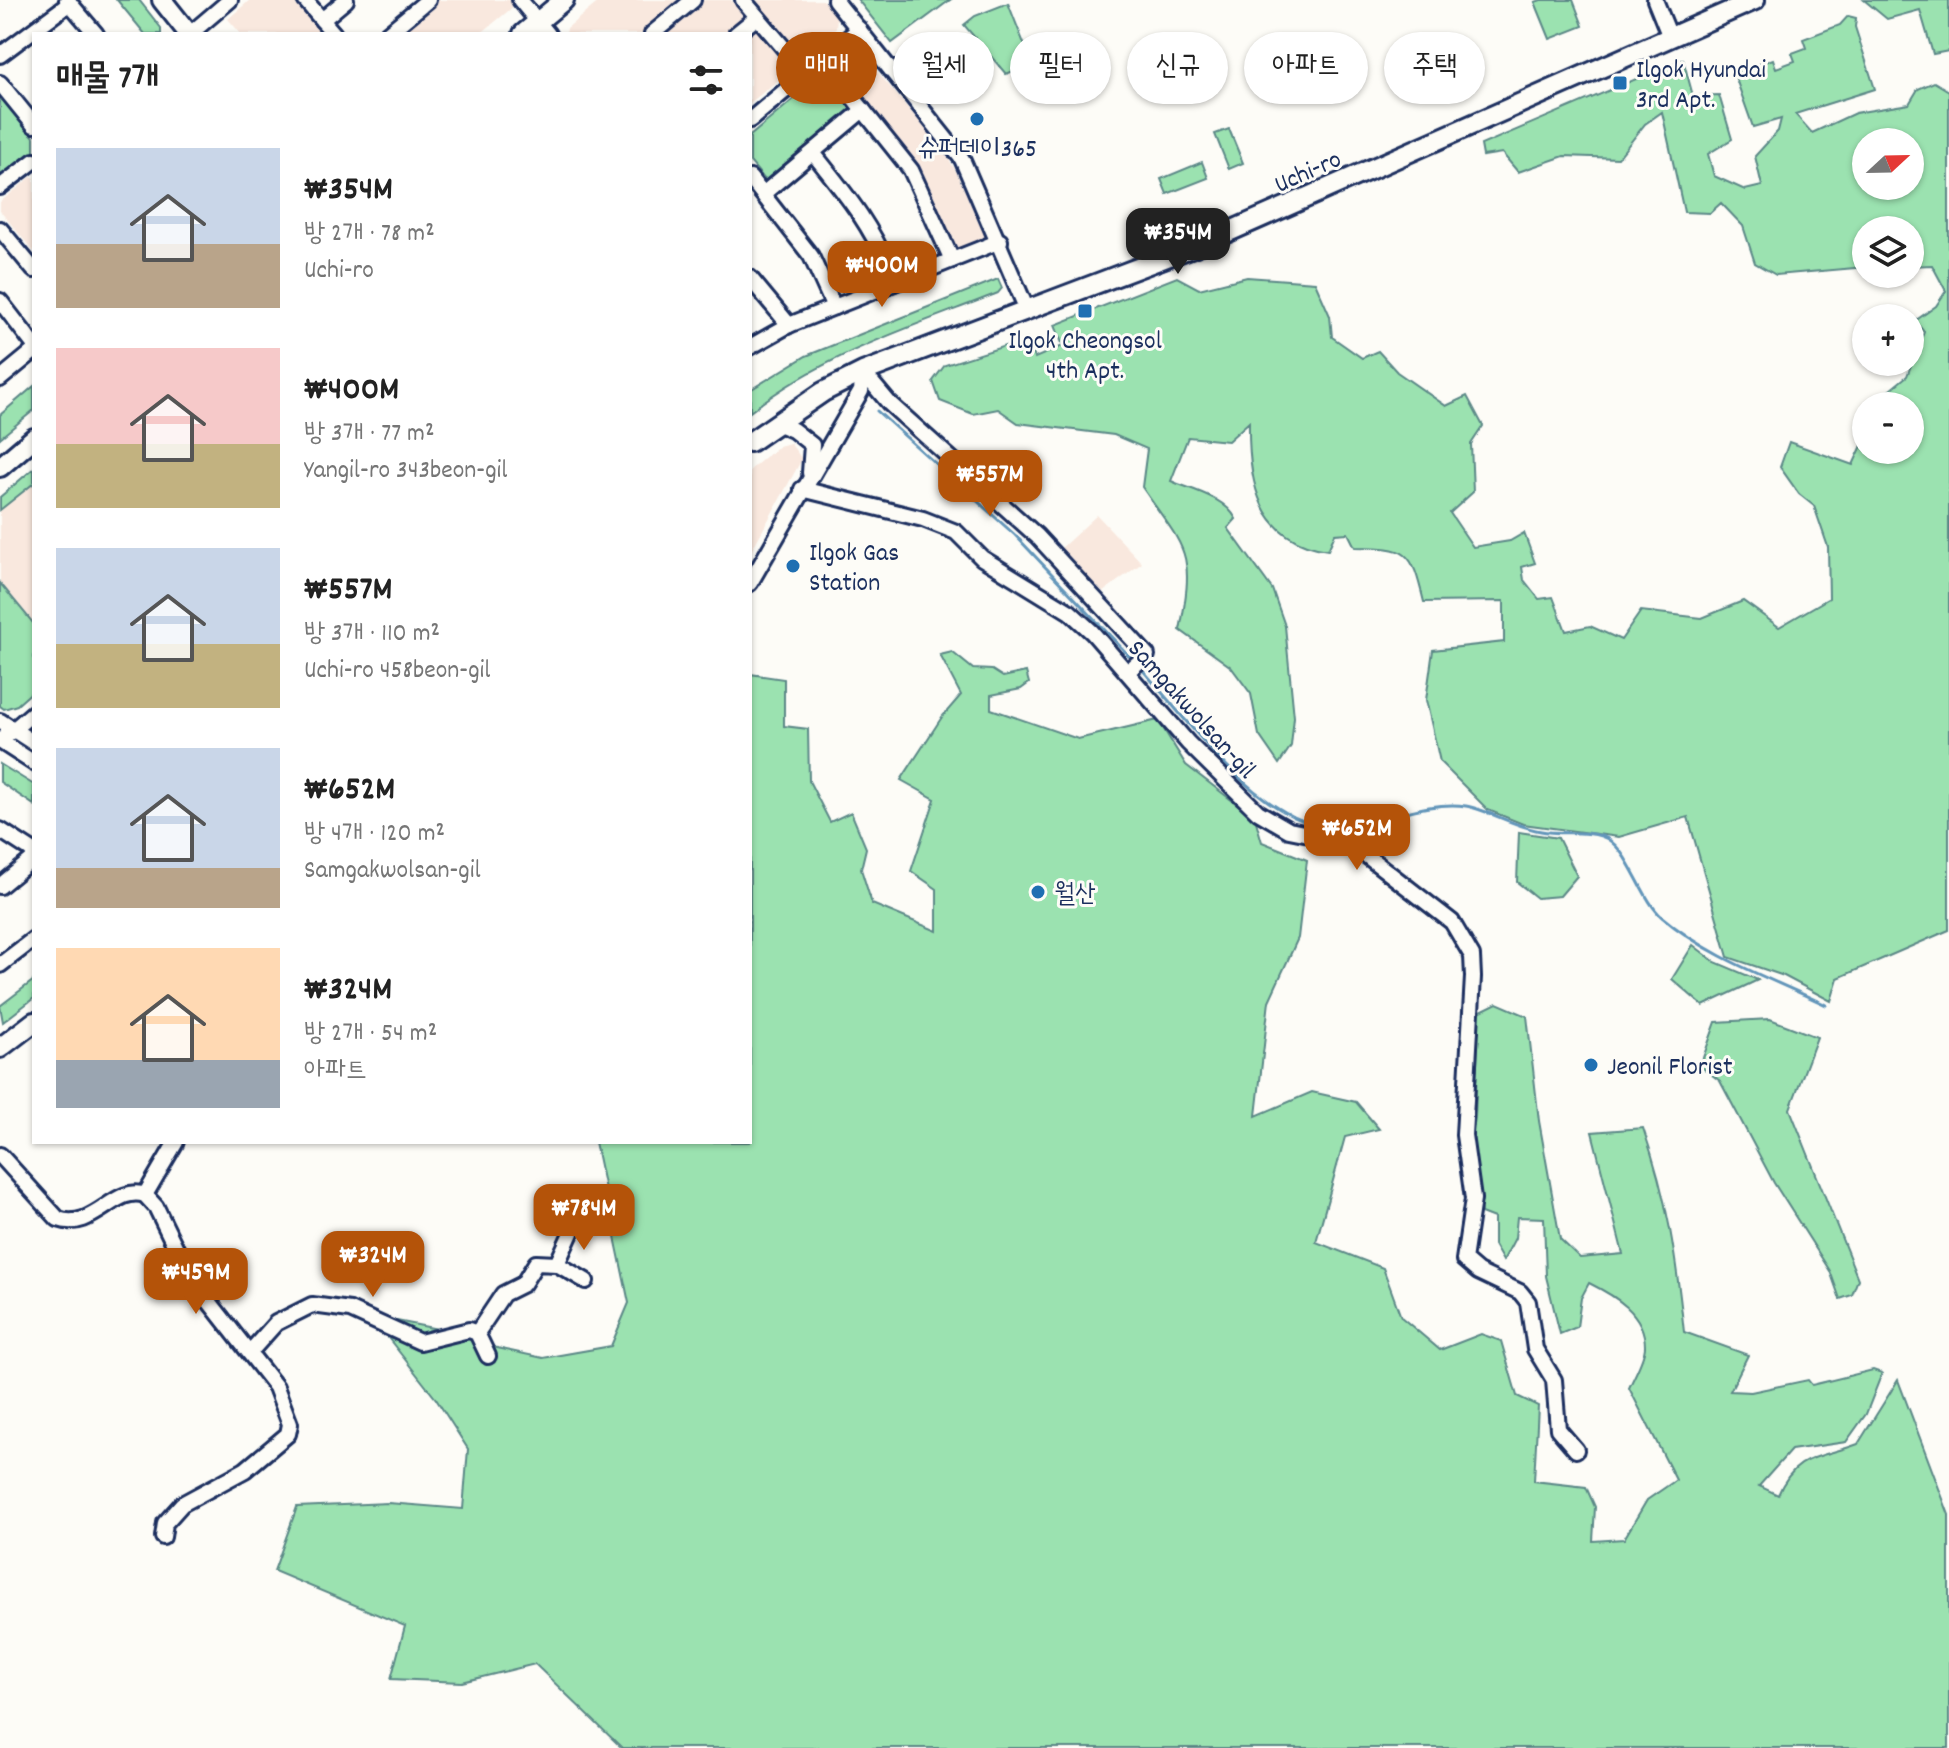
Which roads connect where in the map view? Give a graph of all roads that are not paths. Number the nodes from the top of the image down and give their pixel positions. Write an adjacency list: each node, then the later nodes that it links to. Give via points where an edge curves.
1 (162, 0): 19 (main road)
2 (230, 0): 20 (street)
3 (305, 0): 15 (street)
4 (346, 0): 15 (street)
5 (428, 0): 22 (street)
6 (520, 0): 16 (street)
7 (564, 0): 16 (main road)
8 (693, 0): 23 (street)
9 (743, 0): 14 (street)
10 (835, 0): 17 (street)
11 (1655, 0): 26 (street)
12 (1755, 0): 26 (main road, Uchi-ro)
13 (68, 2): 18 (street); 28 (street)
14 (757, 17): 24 (street); 27 (street)
15 (322, 20): 21 (street)
16 (543, 28)
17 (859, 29): 25 (street); 41 (street, via 962,159)
18 (94, 32)
19 (188, 32)
20 (192, 32)
21 (332, 32)
22 (389, 32)
23 (654, 32)
24 (738, 32)
25 (856, 32)
26 (1670, 37): 49 (main road, Uchi-ro, via 1268,216)
27 (776, 39)
28 (0, 55)
29 (0, 83): 33 (street)
30 (776, 99): 34 (street)
31 (858, 104): 32 (street)
32 (863, 110): 35 (street); 43 (street, via 911,170)
33 (31, 115)
34 (752, 118)
35 (813, 153): 39 (street); 46 (street, via 857,206)
36 (32, 164): 38 (street)
37 (752, 180): 39 (street)
38 (0, 187)
39 (763, 194): 47 (street, via 811,256)
40 (0, 229): 42 (street)
41 (1000, 241): 43 (street); 49 (street)
42 (6, 248): 44 (street)
43 (952, 260): 46 (street)
44 (32, 268)
45 (752, 280): 50 (street)
46 (894, 283): 47 (street)
47 (834, 307): 50 (street)
48 (2, 309): 51 (street)
49 (1027, 310): 54 (main road, Uchi-ro)
50 (789, 325): 52 (street)
51 (32, 346)
52 (752, 346)
53 (32, 350): 55 (street)
54 (863, 372): 56 (main road, Uchi-ro); 60 (street, via 861,391); 62 (street, via 889,403 1037,536 1147,655)
55 (0, 379)
56 (776, 423): 58 (main road, Uchi-ro); 60 (street, via 812,445)
57 (32, 440): 59 (main road)
58 (752, 441)
59 (0, 467)
60 (805, 485): 61 (street); 62 (street, Samgakwolsan-gil, via 956,532 1003,573 1070,612)
61 (752, 579)
62 (1127, 672): 86 (street, Samgakwolsan-gil, via 1211,767 1272,823 1349,842 1460,933 1472,956 1473,977 1464,1135 1473,1199 1464,1260 1528,1302 1535,1349 1554,1380 1558,1429)
63 (32, 714): 65 (street)
64 (0, 721): 65 (street)
65 (14, 730): 66 (street); 67 (street)
66 (0, 741): 68 (street)
67 (32, 742)
68 (32, 762)
69 (0, 830): 70 (street)
70 (32, 851)
71 (32, 860): 72 (street)
72 (0, 886)
73 (32, 941): 74 (street)
74 (0, 965)
75 (32, 1024): 76 (main road)
76 (0, 1048)
77 (175, 1144): 79 (street)
78 (0, 1155): 79 (street, via 66,1222 80,1222 131,1193)
79 (145, 1195): 84 (street, via 190,1277)
80 (575, 1224): 81 (street)
81 (557, 1264): 82 (street); 83 (street, via 536,1263 523,1284 503,1294)
82 (586, 1281)
83 (477, 1333): 84 (street, via 469,1330 420,1342 350,1310 312,1305 276,1323); 85 (street)
84 (250, 1352): 87 (street, via 286,1407 288,1434 245,1470 182,1504 165,1523)
85 (488, 1356)
86 (1576, 1450)
87 (163, 1537)

